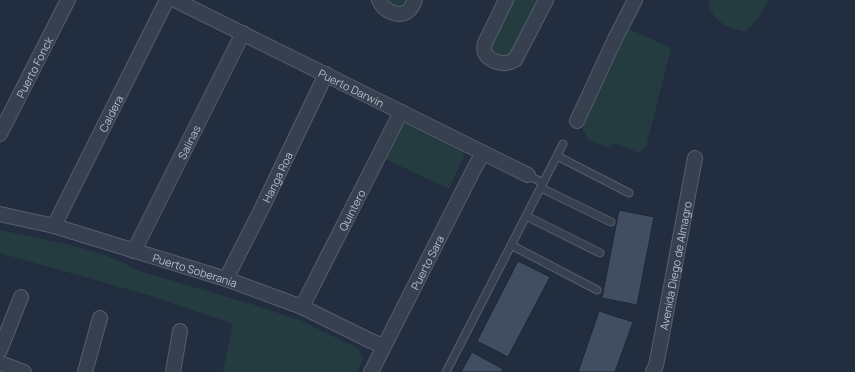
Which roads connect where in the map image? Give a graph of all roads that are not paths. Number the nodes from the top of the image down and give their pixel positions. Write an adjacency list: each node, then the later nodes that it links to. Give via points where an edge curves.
1 (68, 0): 13 (street, Puerto Fonck)
2 (167, 0): 24 (street, Caldera)
3 (175, 0): 9 (street, Puerto Darwin)
4 (379, 0): 5 (street, via 383,7 396,14 402,14 408,11)
5 (415, 0)
6 (506, 0): 7 (street, via 484,48 490,58 506,63 515,60)
7 (546, 0)
8 (635, 0): 12 (street)
9 (243, 33): 10 (street, Puerto Darwin); 26 (street, Salinas)
10 (326, 74): 11 (street, Puerto Darwin); 28 (street, Hanga Roa)
11 (401, 112): 15 (street, Puerto Darwin); 31 (street, Quintero)
12 (577, 121)
13 (0, 134)
14 (563, 144): 16 (lane)
15 (483, 153): 18 (street, Puerto Darwin); 34 (street, Puerto Sara)
16 (557, 156): 19 (lane); 20 (lane)
17 (695, 158): 42 (street, Avenida Diego de Almagro, via 662,340)
18 (528, 175): 19 (lane)
19 (542, 185): 22 (lane); 23 (lane)
20 (629, 193)
21 (0, 214): 24 (street, Puerto Soberanía)
22 (526, 216): 25 (lane); 27 (lane)
23 (611, 222)
24 (54, 226): 26 (street, Puerto Soberanía)
25 (511, 245): 29 (lane); 41 (lane)
26 (134, 251): 28 (street, Puerto Soberanía)
27 (600, 253)
28 (226, 279): 31 (street, Puerto Soberanía)
29 (597, 290)
30 (21, 297): 35 (street)
31 (302, 307): 34 (street, Puerto Soberanía)
32 (100, 318): 38 (street)
33 (180, 331): 39 (street)
34 (383, 346): 40 (street, Puerto Sara)
35 (0, 350)
36 (3, 367): 37 (street)
37 (24, 372)
38 (85, 372)
39 (173, 372)
40 (371, 372)
41 (446, 372)
42 (653, 372)

